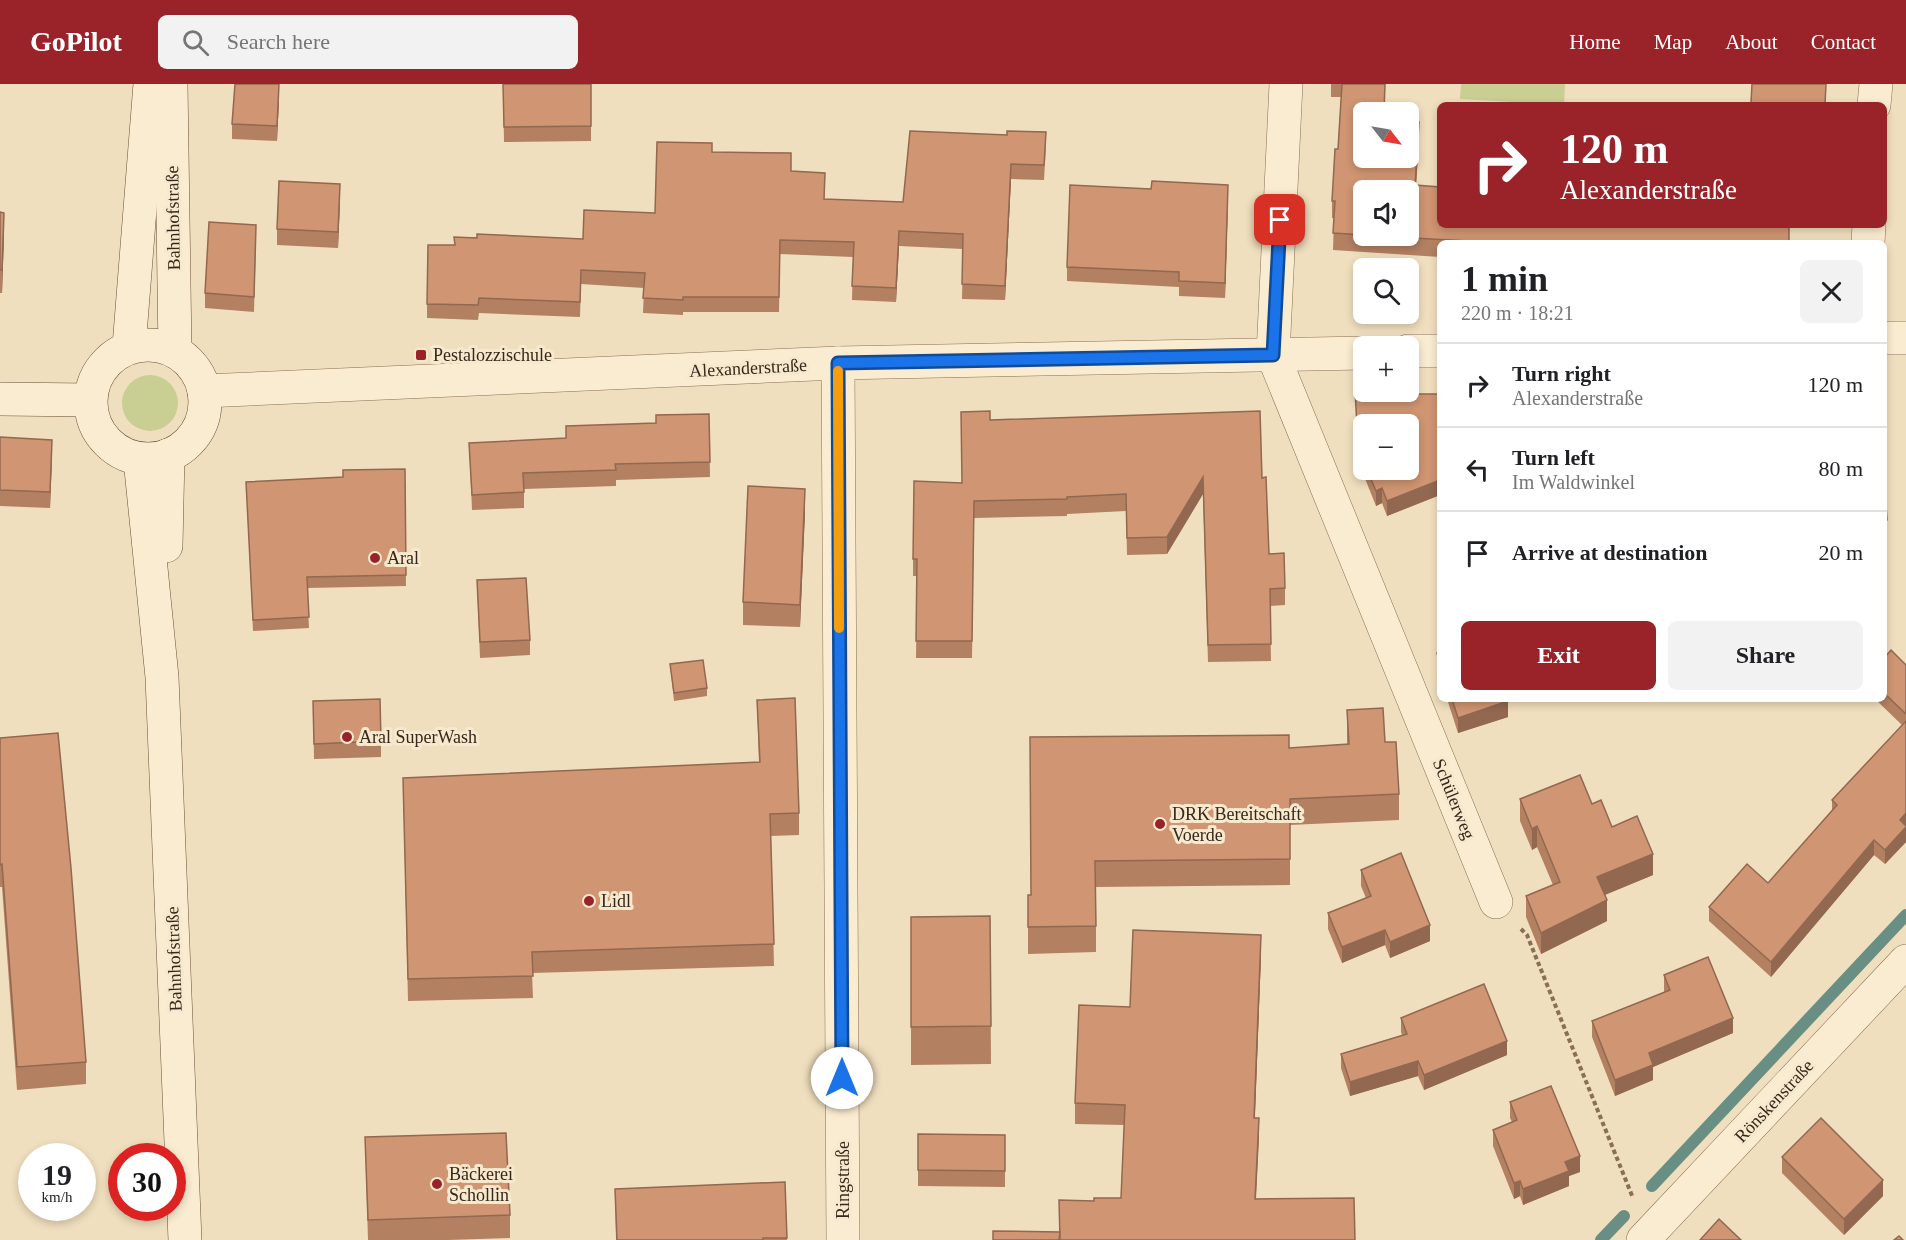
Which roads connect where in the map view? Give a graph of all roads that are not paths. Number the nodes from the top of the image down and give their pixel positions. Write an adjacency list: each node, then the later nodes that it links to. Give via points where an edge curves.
1 (150, 84): 8 (street, Bahnhofstraße)
2 (171, 84): 9 (street, Bahnhofstraße)
3 (1286, 84): 13 (street)
4 (1876, 84): 5 (street)
5 (1875, 102)
6 (1887, 338): 7 (street)
7 (1906, 338)
8 (129, 347): 9 (street, via 161,345); 17 (street, via 101,367)
9 (175, 351): 15 (street, via 189,361)
10 (1419, 351): 11 (street)
11 (1437, 351)
12 (1353, 353): 13 (street, Alexanderstraße)
13 (1273, 355): 14 (street, Alexanderstraße); 19 (street, Schülerweg)
14 (838, 363): 15 (street, Alexanderstraße); 23 (street, Ringstraße)
15 (204, 391): 18 (street, via 202,423 194,436 182,447)
16 (0, 399): 17 (street)
17 (90, 400): 18 (street, via 98,432 109,445 123,454)
18 (154, 457): 22 (street, Bahnhofstraße)
19 (1496, 902)
20 (1906, 961): 21 (street, Rönskenstraße)
21 (1645, 1237)
22 (185, 1240)
23 (843, 1240)

